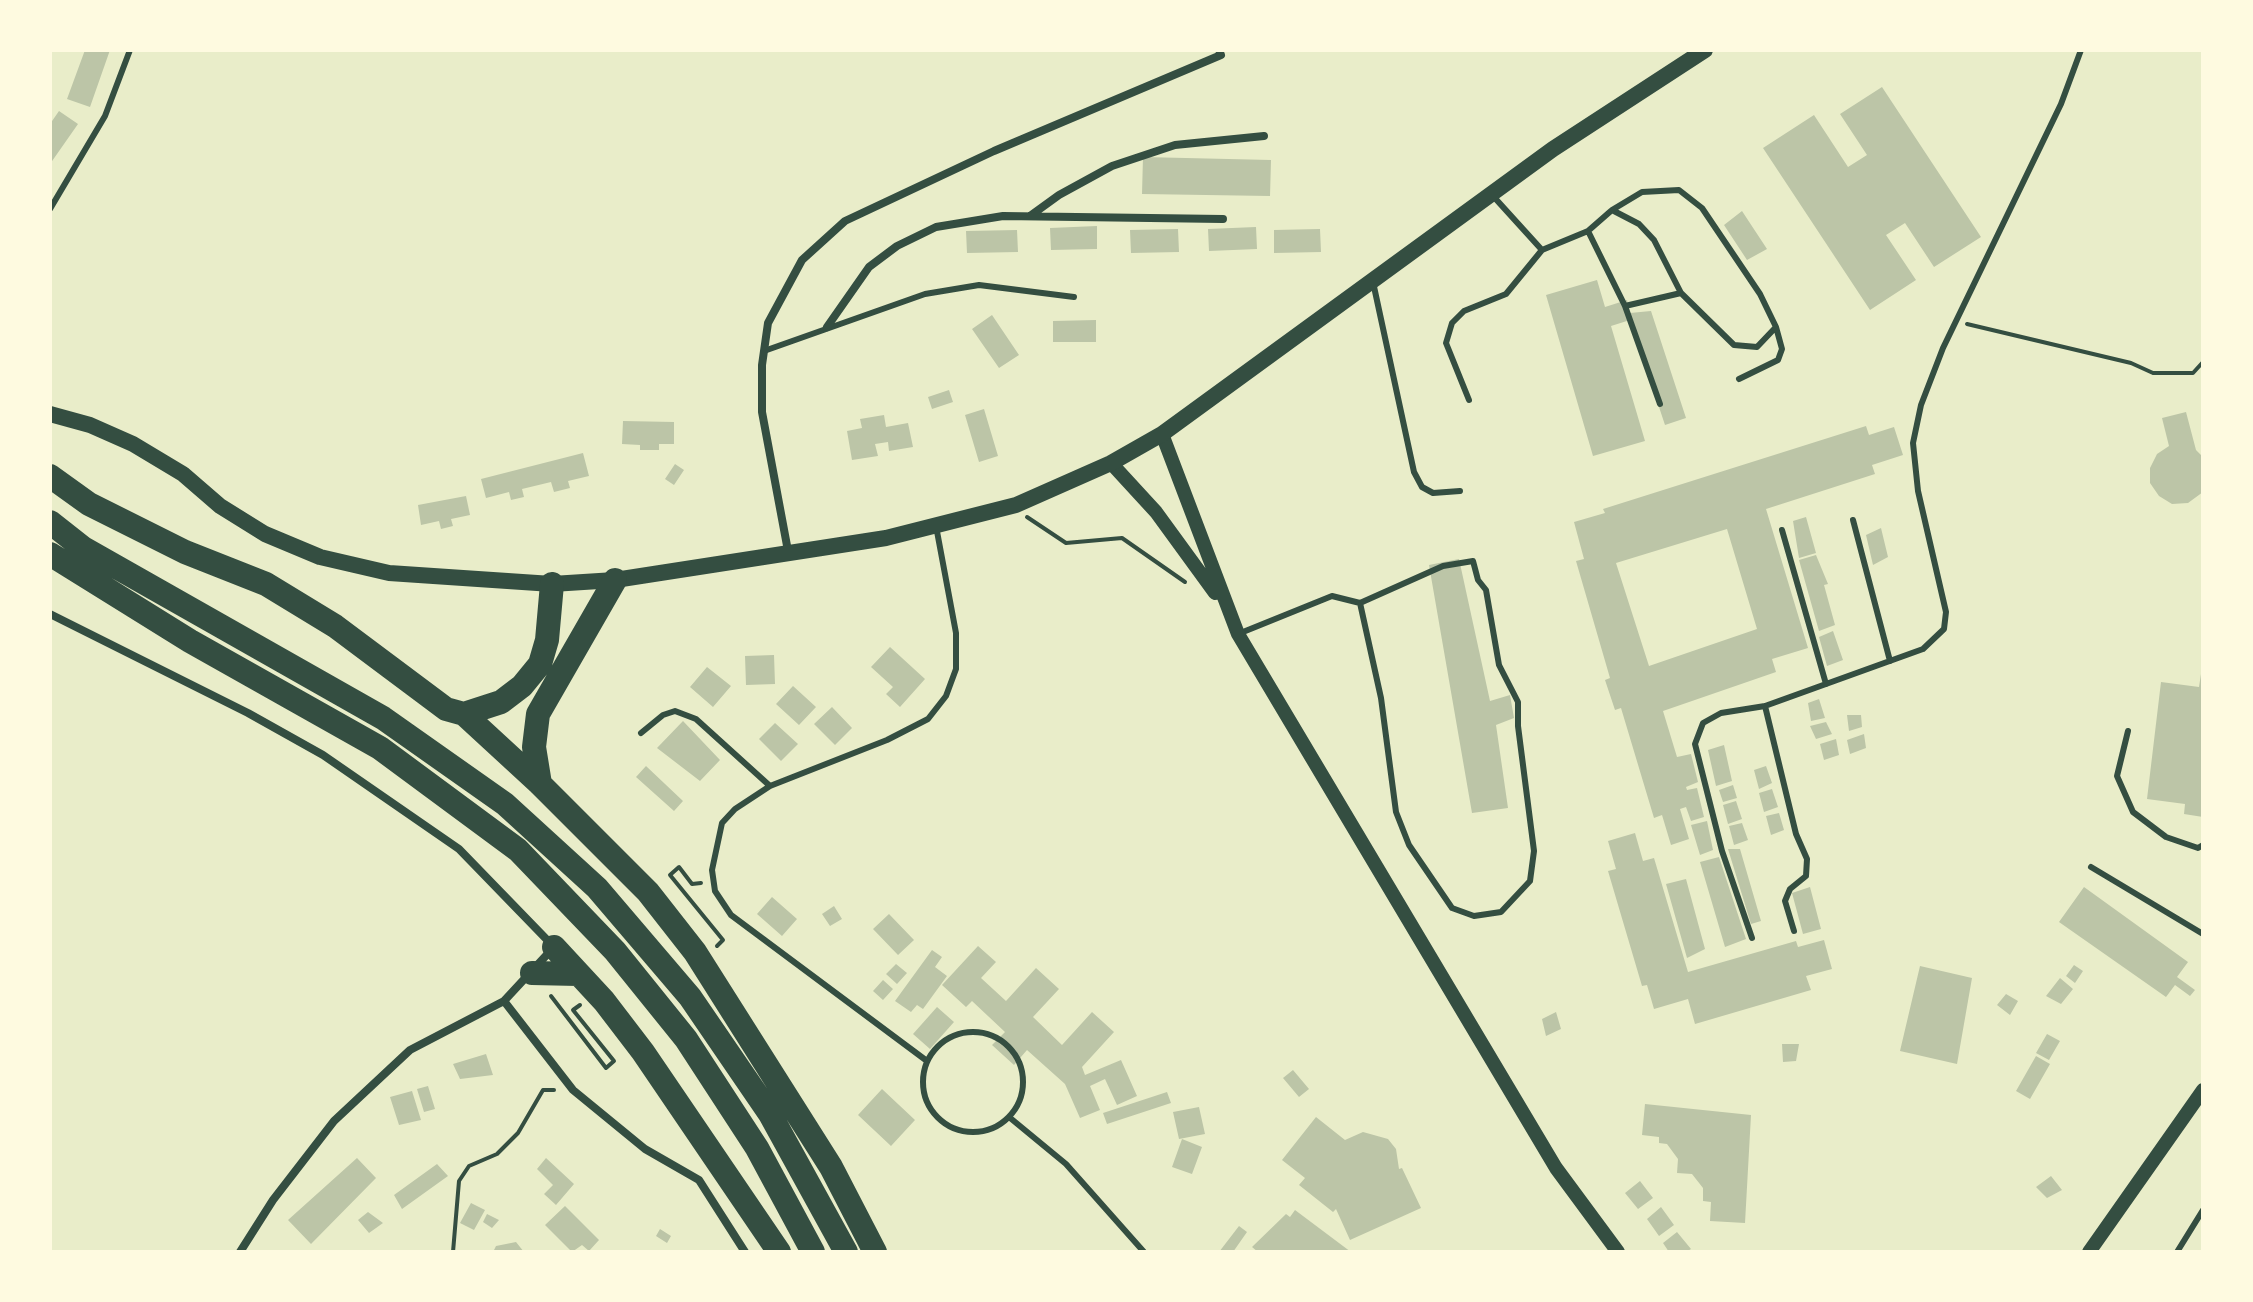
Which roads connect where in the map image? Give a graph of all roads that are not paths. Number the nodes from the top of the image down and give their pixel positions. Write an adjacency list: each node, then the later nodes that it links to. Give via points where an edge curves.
1 (130, 50): 8 (lane, via 105,116)
2 (1231, 50): 5 (street)
3 (1705, 50): 7 (main road, via 1553,149)
4 (2081, 50): 41 (lane, via 1921,405 1913,443 1918,491 1946,612 1944,629 1923,649)
5 (1220, 52): 20 (street, via 845,221 802,260 768,323)
6 (1264, 136): 10 (street, via 1175,145 1112,166)
7 (1493, 196): 13 (lane); 14 (main road)
8 (50, 209)
9 (1612, 210): 12 (lane); 15 (lane, via 1639,224 1654,240); 19 (lane, via 1642,192 1679,190 1702,208)
10 (1029, 216): 11 (street); 18 (street, via 936,227 897,246 869,267)
11 (1223, 219)
12 (1588, 231): 13 (lane); 17 (lane)
13 (1542, 250): 22 (lane, via 1506,294 1464,311 1452,323 1446,343)
14 (1373, 282): 25 (main road); 28 (lane, via 1414,472 1422,487 1433,493)
15 (1681, 293): 17 (lane); 19 (lane, via 1734,345 1757,347)
16 (1074, 297): 18 (lane, via 979,285 898,301)
17 (1625, 306): 23 (lane)
18 (827, 327): 20 (lane)
19 (1776, 327): 21 (lane, via 1782,349 1778,360)
20 (764, 351): 33 (street, via 762,412)
21 (1739, 379)
22 (1469, 400)
23 (1660, 404)
24 (50, 414): 36 (main road, via 133,444 265,534 320,557 389,573)
25 (1162, 434): 26 (main road); 38 (street)
26 (1111, 463): 31 (main road, via 1011,507); 38 (street, via 1156,512)
27 (50, 476): 44 (highway, via 89,504 266,584 335,626 446,709)
28 (1460, 491)
29 (1853, 520): 41 (lane)
30 (50, 522): 66 (highway, via 83,548 383,718 505,804 597,888 690,997 770,1114)
31 (936, 526): 33 (main road); 48 (lane, via 956,633 956,669 946,696 928,719 887,740)
32 (1782, 530): 42 (lane)
33 (788, 551): 35 (main road)
34 (50, 554): 65 (highway, via 190,641 380,748 518,850 615,951 686,1039 757,1148)
35 (615, 580): 36 (main road); 47 (highway, via 538,714 534,747)
36 (552, 584): 44 (highway, via 540,664 501,702)
37 (1360, 603): 37 (lane, via 1443,566 1473,561 1486,590 1499,665 1518,702 1534,851 1530,881 1501,912 1474,916 1452,908 1409,845 1396,812 1381,698); 40 (lane, via 1332,596)
38 (1227, 609): 40 (street)
39 (50, 614): 54 (street, via 323,755 459,849)
40 (1238, 634): 69 (street, via 1556,1168)
41 (1890, 661): 42 (lane)
42 (1826, 684): 43 (lane)
43 (1765, 706): 51 (lane, via 1807,859 1806,876 1785,901); 53 (lane, via 1721,713 1703,723 1695,744 1722,851)
44 (464, 714): 47 (highway)
45 (2128, 731): 49 (lane, via 2117,776 2133,812 2166,837)
46 (641, 733): 48 (lane, via 675,711 696,719)
47 (540, 784): 67 (highway, via 648,892 695,952 831,1167)
48 (770, 786): 58 (lane, via 722,823 712,870 715,891 731,915 764,943)
49 (2203, 845)
50 (2091, 867): 52 (lane)
51 (1794, 931)
52 (2203, 934)
53 (1752, 938)
54 (554, 947): 55 (street); 56 (highway)
55 (532, 973): 56 (highway); 57 (street)
56 (578, 974): 64 (highway, via 643,1052)
57 (504, 1001): 62 (street, via 410,1050 334,1121); 63 (street, via 573,1090 645,1149 699,1180)
58 (927, 1061): 60 (lane, via 923,1089 945,1124 985,1131); 60 (lane, via 935,1048 956,1035 994,1036 1007,1045 1023,1073 1023,1089)
59 (2203, 1090): 70 (street)
60 (1009, 1117): 68 (lane, via 1066,1164)
61 (2203, 1210): 71 (lane)
62 (240, 1252)
63 (745, 1252)
64 (779, 1252)
65 (813, 1252)
66 (846, 1252)
67 (875, 1252)
68 (1144, 1252)
69 (1618, 1252)
70 (2089, 1252)
71 (2177, 1252)

